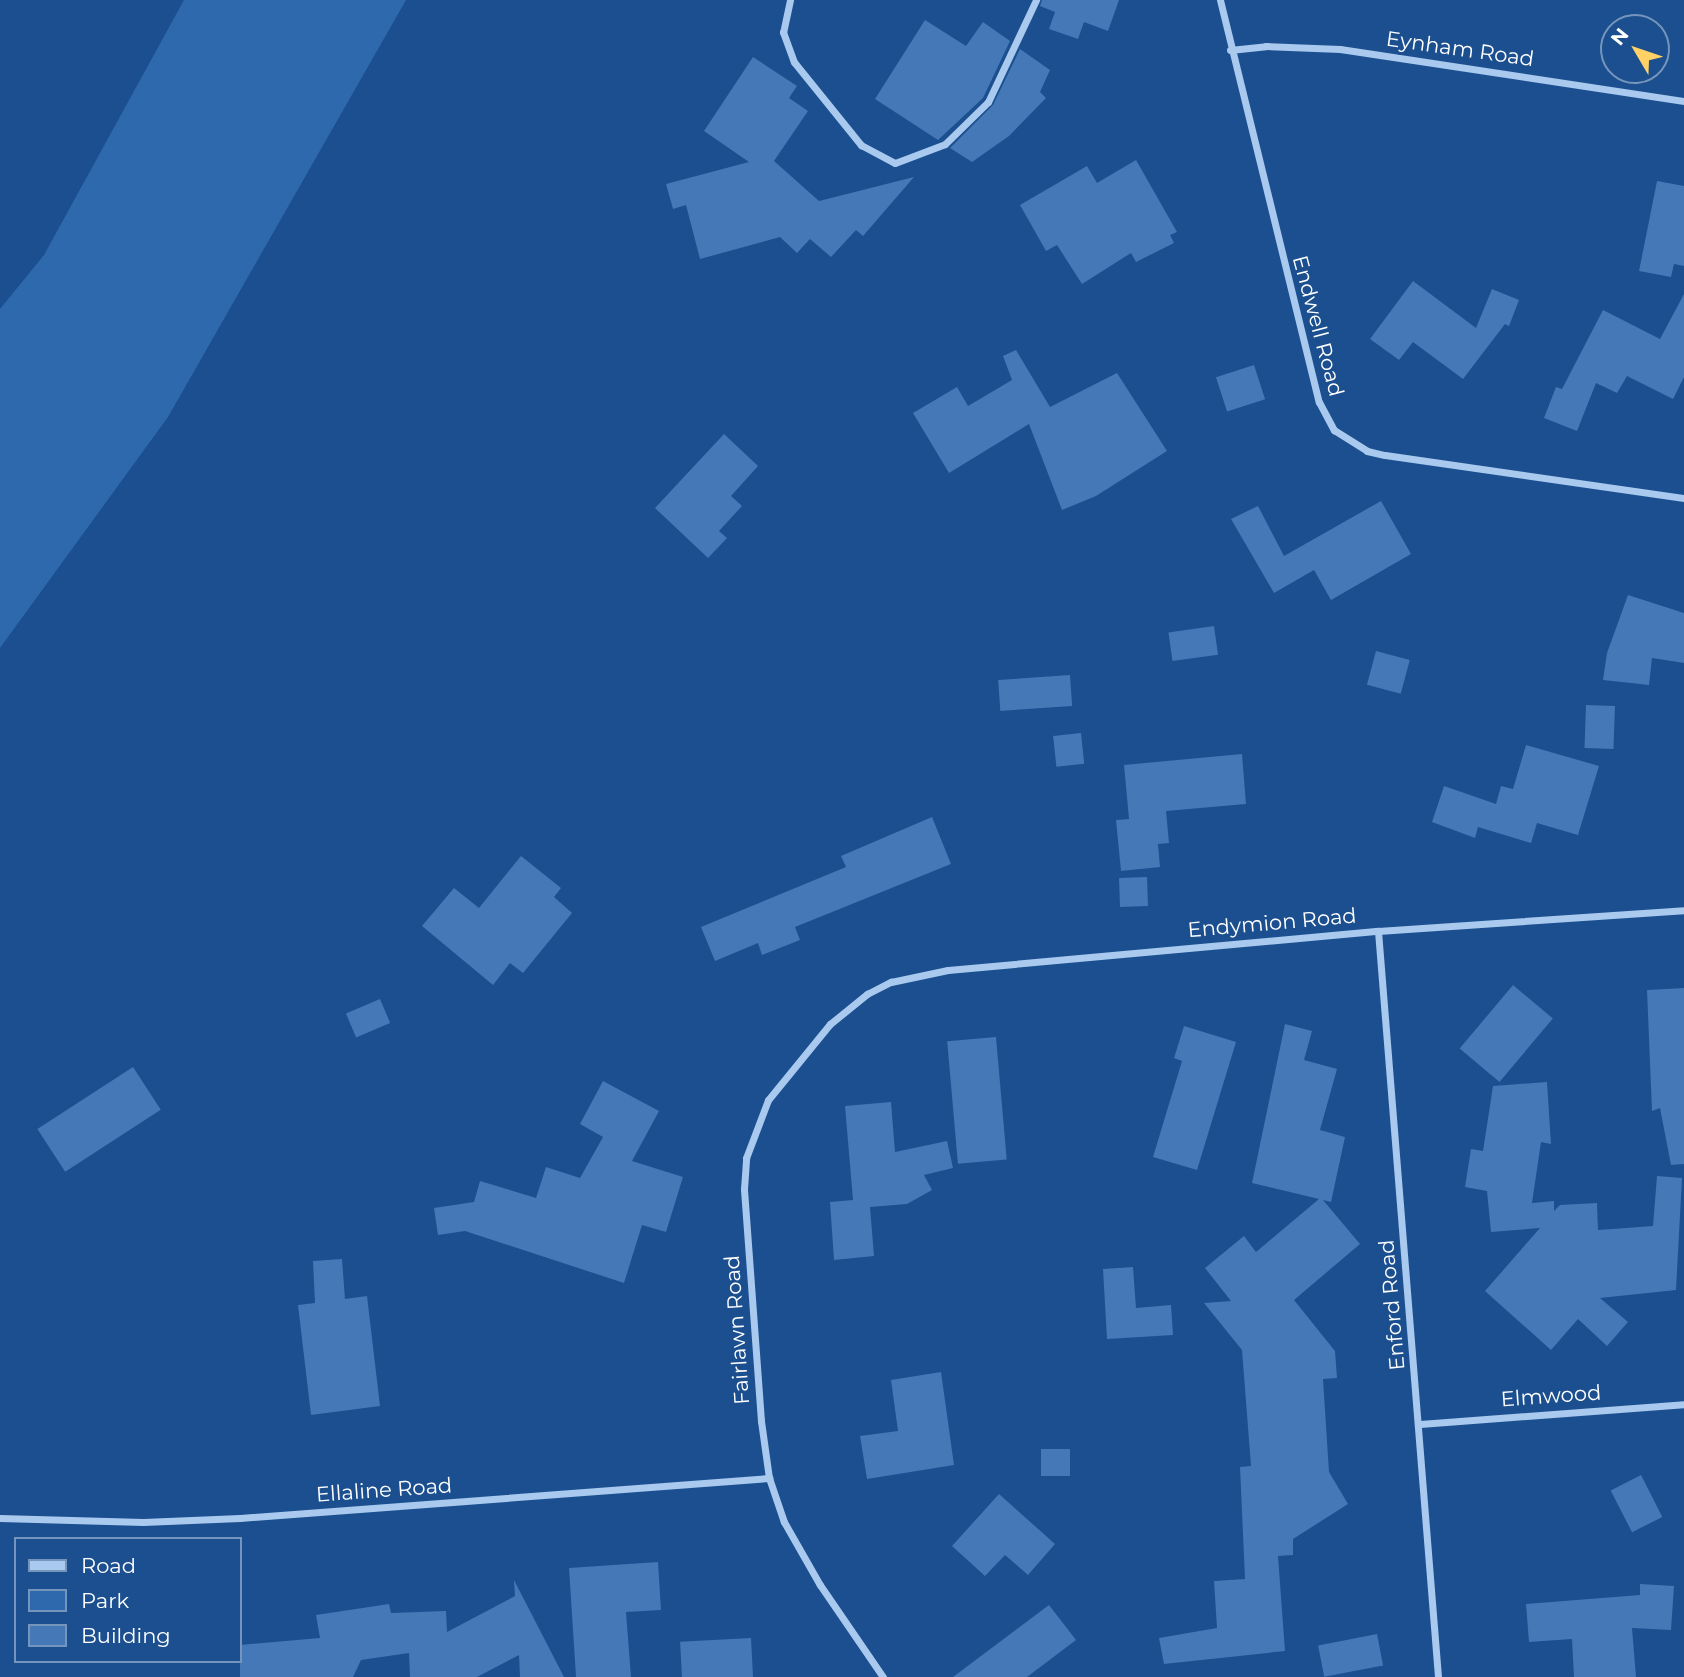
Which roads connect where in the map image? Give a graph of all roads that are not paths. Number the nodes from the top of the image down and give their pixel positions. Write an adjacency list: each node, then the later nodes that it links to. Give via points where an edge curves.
1 (790, 0): 2 (street, via 783,32 794,62 861,145 895,163 945,144 988,102)
2 (1036, 0)
3 (1220, 0): 4 (street, Endwell Road)
4 (1230, 50): 5 (street, Eynham Road, via 1266,46 1340,49); 6 (street, Endwell Road, via 1319,402 1334,430 1367,451 1385,455)
5 (1684, 101)
6 (1684, 498)
7 (1684, 910): 8 (street, Endymion Road)
8 (1378, 931): 9 (street, Endymion Road, via 948,970 917,975); 11 (street, Enford Road)
9 (867, 993): 12 (street, Fairlawn Road, via 830,1024 785,1074 753,1130 746,1158 744,1189)
10 (1684, 1404): 11 (street, Elmwood)
11 (1420, 1424): 15 (street, Enford Road)
12 (769, 1478): 13 (street, Ellaline Road, via 240,1518 143,1522); 14 (street, Fairlawn Road, via 796,1547)
13 (0, 1518)
14 (883, 1677)
15 (1438, 1677)

